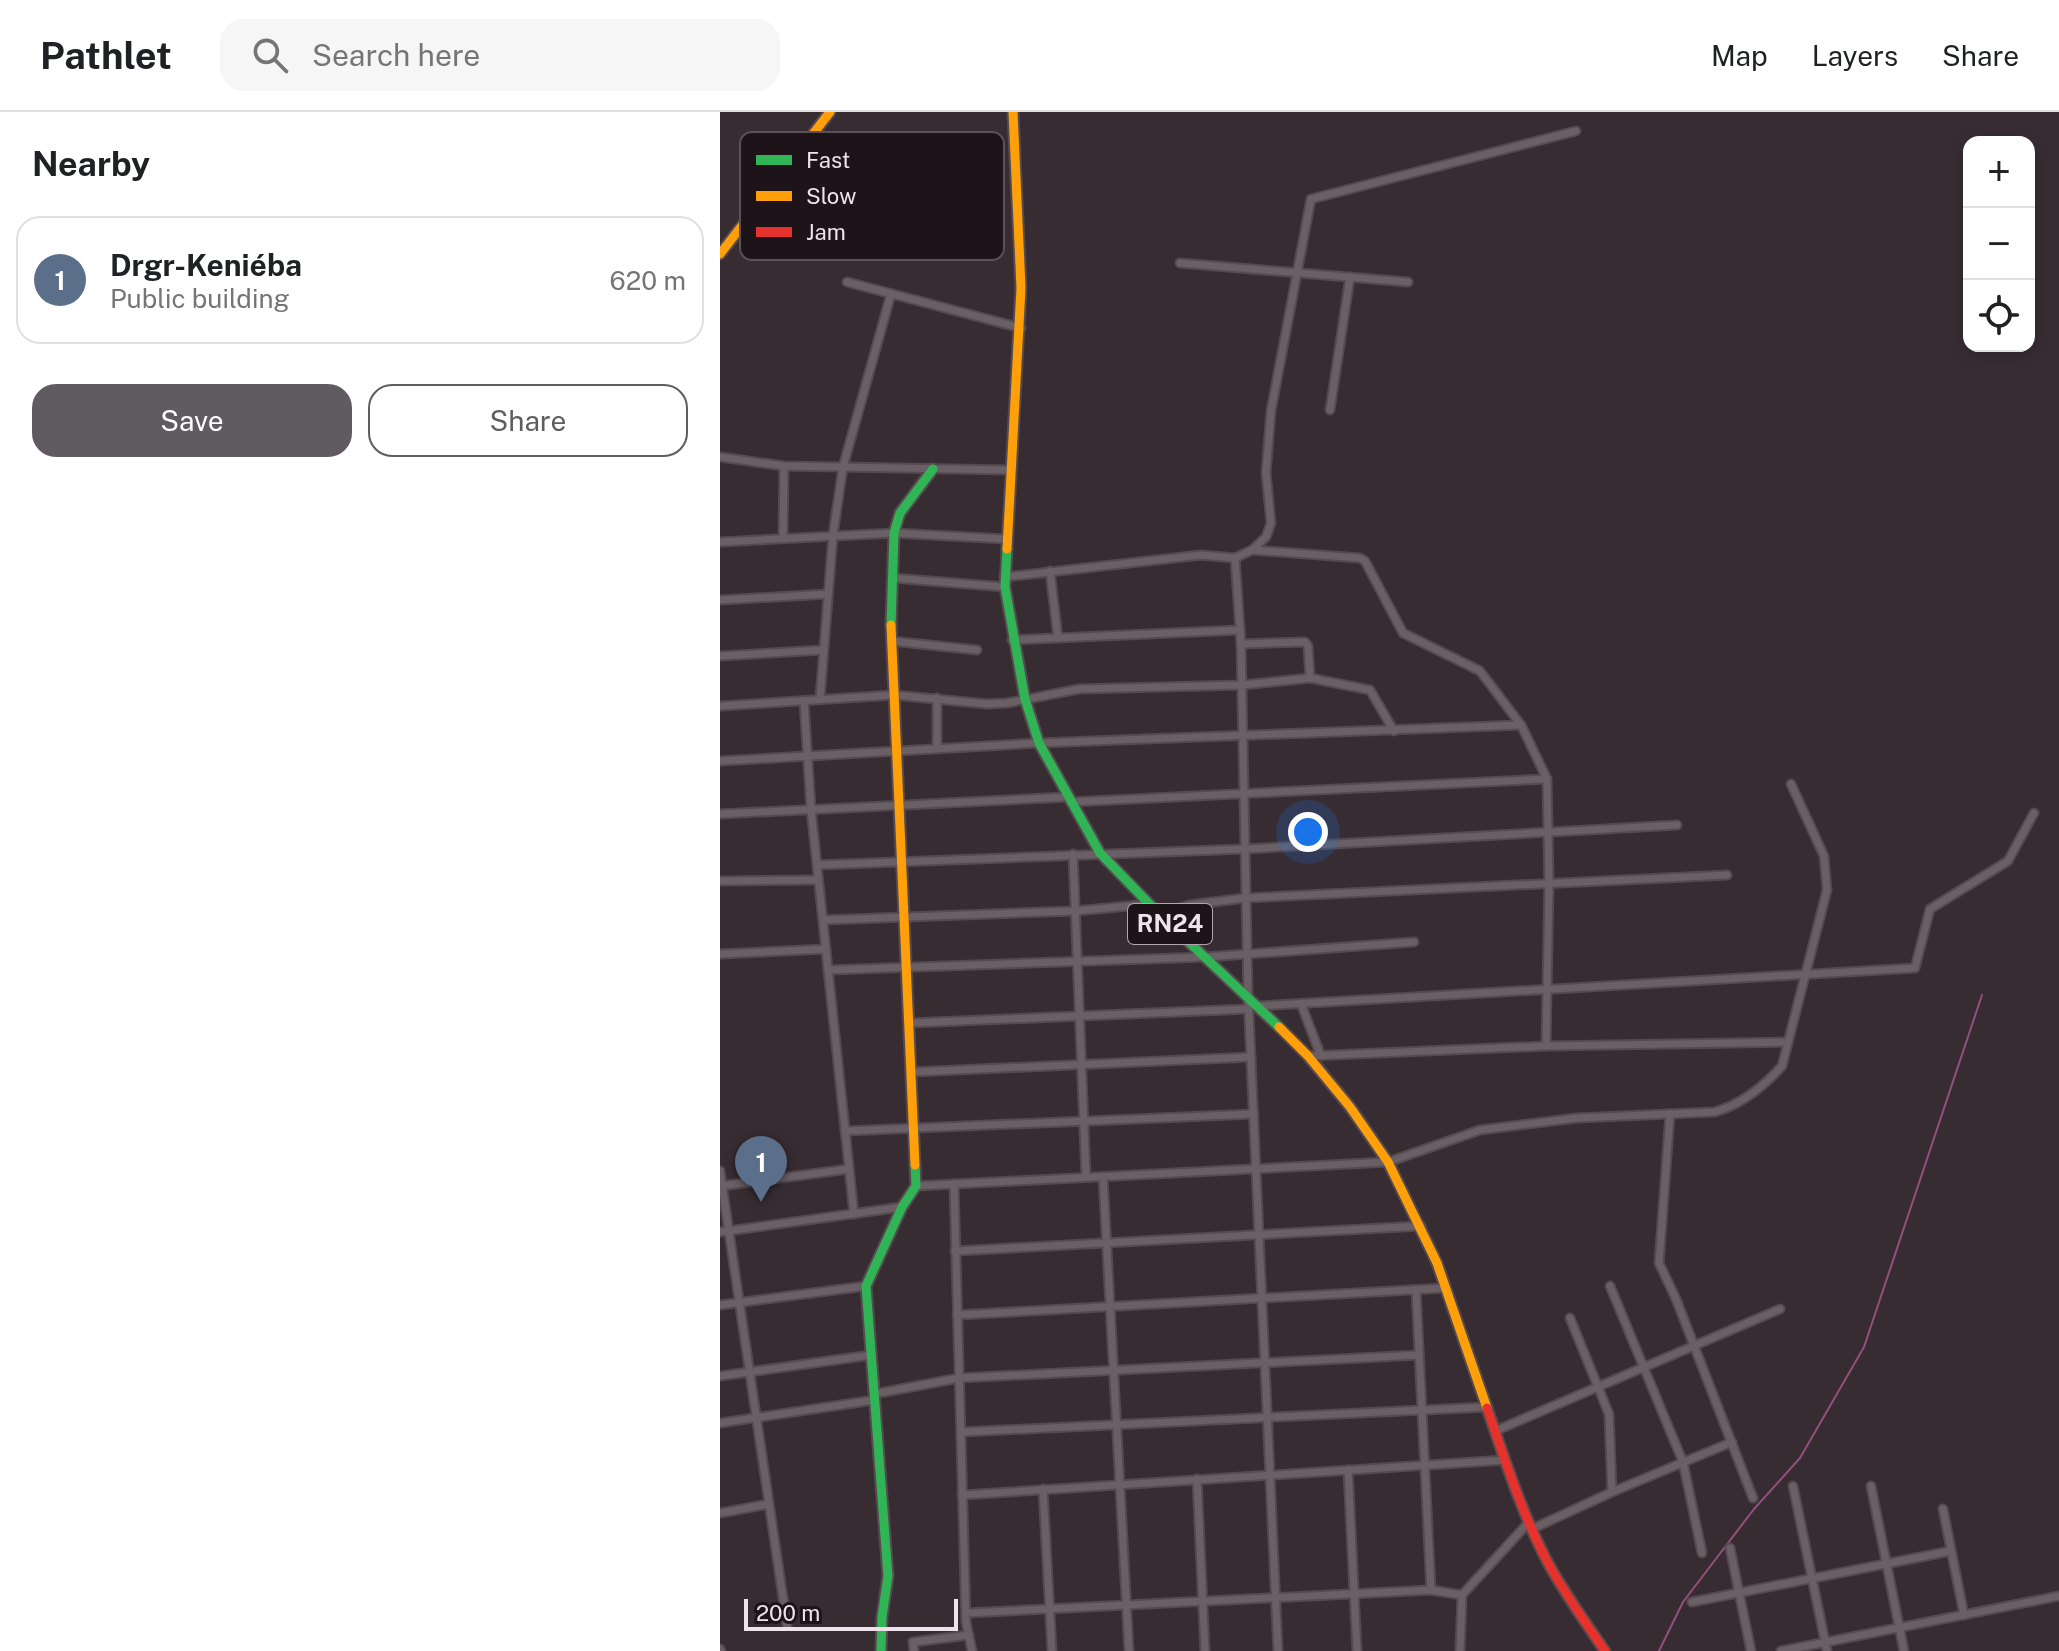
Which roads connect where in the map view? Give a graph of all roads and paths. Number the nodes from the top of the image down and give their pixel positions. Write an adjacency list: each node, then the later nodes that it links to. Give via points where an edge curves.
1 (830, 112): 4 (main road)
2 (1013, 112): 13 (main road, RN24)
3 (1576, 131): 8 (street, via 1311,199)
4 (815, 132)
5 (740, 228): 6 (main road)
6 (720, 254)
7 (1180, 263): 8 (street)
8 (1296, 271): 9 (street); 25 (street, via 1271,411 1266,473 1271,523)
9 (1350, 277): 11 (street); 14 (street)
10 (847, 282): 12 (street)
11 (1408, 282)
12 (891, 294): 13 (street); 17 (street)
13 (1021, 328): 19 (main road, RN24)
14 (1330, 410)
15 (720, 457): 16 (street)
16 (784, 466): 17 (street); 22 (street)
17 (843, 467): 18 (street); 21 (street)
18 (933, 469): 19 (street); 20 (main road, via 900,513)
19 (1011, 470): 23 (main road, RN24)
20 (894, 533): 21 (street); 23 (street); 28 (main road)
21 (833, 535): 22 (street); 30 (street)
22 (783, 538): 24 (street)
23 (1006, 539): 29 (main road, RN24)
24 (720, 542)
25 (1252, 550): 26 (street); 48 (street, via 1365,561 1403,633 1480,671)
26 (1235, 558): 27 (street, via 1201,555); 32 (street)
27 (1050, 571): 29 (street); 33 (street)
28 (893, 578): 29 (street); 35 (main road)
29 (1005, 582): 34 (main road, RN24)
30 (828, 594): 31 (street); 37 (street)
31 (720, 600)
32 (1240, 630): 33 (street); 36 (street)
33 (1058, 638): 34 (street)
34 (1012, 640): 45 (main road, RN24)
35 (891, 641): 38 (street); 42 (main road)
36 (1241, 644): 40 (street, via 1305,642); 41 (street)
37 (823, 650): 39 (street); 43 (street)
38 (977, 650)
39 (720, 656)
40 (1310, 678): 41 (street); 49 (street, via 1370,690)
41 (1242, 685): 45 (street, via 1079,689); 50 (street)
42 (894, 695): 43 (street); 44 (street); 53 (main road)
43 (820, 698): 46 (street)
44 (937, 698): 45 (street, via 987,704); 52 (street)
45 (1025, 699): 51 (main road, RN24)
46 (804, 701): 47 (street); 54 (street)
47 (720, 706)
48 (1521, 725): 49 (street); 56 (street)
49 (1394, 731): 50 (street)
50 (1243, 737): 51 (street); 58 (street)
51 (1039, 743): 52 (street); 59 (main road, RN24)
52 (937, 748): 53 (street)
53 (898, 751): 54 (street); 60 (main road)
54 (808, 756): 55 (street); 61 (street)
55 (720, 761)
56 (1547, 779): 58 (street); 65 (street)
57 (1791, 784): 89 (street, via 1824,856 1827,890)
58 (1245, 793): 59 (street); 66 (street)
59 (1069, 799): 60 (street); 67 (main road, RN24)
60 (900, 805): 61 (street); 69 (main road)
61 (811, 809): 63 (street); 70 (street)
62 (2034, 813): 89 (street, via 2008,861 1930,909 1915,968)
63 (720, 814)
64 (1677, 825): 65 (street)
65 (1548, 830): 66 (street); 74 (street)
66 (1245, 849): 67 (street); 75 (street)
67 (1100, 853): 68 (street); 76 (main road, RN24)
68 (1073, 854): 69 (street); 77 (street)
69 (903, 861): 70 (street); 79 (main road)
70 (817, 865): 72 (street)
71 (1727, 875): 74 (street)
72 (818, 880): 73 (street); 80 (street)
73 (720, 881)
74 (1549, 883): 75 (street); 90 (street)
75 (1245, 898): 78 (street, via 1189,905); 83 (street)
76 (1150, 904): 77 (street); 78 (main road, RN24)
77 (1075, 911): 79 (street); 86 (street)
78 (1160, 915): 85 (main road, RN24)
79 (905, 917): 80 (street); 87 (main road)
80 (823, 920): 82 (street)
81 (1414, 942): 83 (street)
82 (826, 949): 84 (street); 88 (street)
83 (1246, 952): 85 (street); 91 (street)
84 (720, 954)
85 (1206, 957): 86 (street); 91 (main road, RN24)
86 (1077, 962): 87 (street); 94 (street)
87 (907, 967): 88 (street); 95 (main road)
88 (828, 970): 107 (street)
89 (1805, 976): 90 (street); 96 (street)
90 (1545, 990): 92 (street); 97 (street)
91 (1248, 995): 93 (main road, RN24)
92 (1301, 1004): 93 (street); 99 (street)
93 (1254, 1007): 94 (street); 98 (main road, RN24); 100 (street)
94 (1079, 1016): 95 (street); 101 (street)
95 (910, 1023): 102 (main road)
96 (1788, 1042): 97 (street); 104 (street, via 1782,1066 1767,1083 1729,1108)
97 (1546, 1046): 99 (street)
98 (1308, 1056): 99 (street); 108 (main road, RN24)
99 (1321, 1056)
100 (1251, 1057): 101 (street); 103 (street)
101 (1081, 1064): 102 (street); 105 (street)
102 (912, 1072): 106 (main road)
103 (1254, 1114): 105 (street); 110 (street)
104 (1670, 1114): 108 (street, via 1480,1130); 135 (street, via 1659,1263)
105 (1084, 1121): 106 (street); 112 (street)
106 (914, 1128): 107 (street); 116 (main road)
107 (845, 1131): 109 (street)
108 (1388, 1162): 110 (street); 119 (main road, RN24)
109 (849, 1169): 115 (street); 118 (street)
110 (1256, 1169): 113 (street); 121 (street)
111 (720, 1171): 115 (street)
112 (1086, 1177): 113 (street); 114 (street)
113 (1103, 1177): 122 (street)
114 (954, 1184): 116 (street); 123 (street)
115 (721, 1186): 120 (street)
116 (916, 1186): 117 (main road)
117 (902, 1207): 118 (street); 124 (main road)
118 (854, 1214): 120 (street)
119 (1421, 1226): 121 (street); 126 (main road, RN24)
120 (724, 1231): 129 (street)
121 (1259, 1235): 122 (street); 128 (street)
122 (1107, 1243): 123 (street); 131 (street)
123 (955, 1251): 133 (street)
124 (866, 1286): 129 (street); 136 (main road)
125 (1610, 1286): 139 (street)
126 (1446, 1288): 127 (street); 146 (main road, RN24)
127 (1416, 1290): 128 (street); 137 (street)
128 (1262, 1298): 131 (street); 138 (street)
129 (739, 1303): 130 (street); 141 (street)
130 (720, 1305)
131 (1110, 1306): 133 (street); 140 (street)
132 (1780, 1309): 135 (street)
133 (957, 1315): 143 (street)
134 (1570, 1318): 144 (street)
135 (1694, 1346): 139 (street); 154 (street)
136 (871, 1355): 141 (street); 145 (main road)
137 (1419, 1355): 138 (street); 147 (street)
138 (1265, 1363): 140 (street); 149 (street)
139 (1645, 1367): 144 (street); 156 (street)
140 (1114, 1370): 143 (street); 151 (street)
141 (750, 1372): 142 (street); 148 (street)
142 (720, 1376)
143 (959, 1378): 145 (street); 153 (street)
144 (1598, 1387): 152 (street); 165 (street, via 1609,1414)
145 (874, 1397): 148 (street); 193 (main road, via 888,1576)
146 (1487, 1407): 147 (street); 152 (main road, RN24)
147 (1422, 1410): 149 (street); 157 (street)
148 (756, 1417): 150 (street); 168 (street)
149 (1267, 1417): 151 (street); 159 (street)
150 (720, 1423)
151 (1117, 1424): 153 (street); 161 (street)
152 (1495, 1431): 155 (main road, RN24)
153 (961, 1432): 166 (street)
154 (1732, 1442): 156 (street); 167 (street)
155 (1505, 1460): 157 (street); 171 (main road, RN24)
156 (1683, 1462): 165 (street); 174 (street)
157 (1424, 1465): 158 (street); 177 (street)
158 (1348, 1470): 159 (street); 178 (street)
159 (1270, 1475): 160 (street); 182 (street)
160 (1197, 1479): 161 (street); 183 (street)
161 (1120, 1484): 164 (street); 185 (street)
162 (1793, 1486): 176 (street)
163 (1871, 1486): 175 (street)
164 (1043, 1489): 166 (street); 186 (street)
165 (1612, 1492): 171 (street)
166 (962, 1495): 187 (street)
167 (1753, 1498)
168 (769, 1504): 170 (street); 189 (street)
169 (1943, 1509): 173 (street)
170 (720, 1513)
171 (1531, 1526): 180 (street); 202 (main road, RN24, via 1547,1561)
172 (1730, 1548): 179 (street)
173 (1951, 1551): 175 (street); 188 (street)
174 (1702, 1553)
175 (1886, 1564): 176 (street); 190 (street)
176 (1812, 1578): 179 (street); 192 (street)
177 (1431, 1590): 178 (street); 180 (street)
178 (1354, 1593): 182 (street); 200 (street)
179 (1739, 1593): 184 (street); 203 (street)
180 (1462, 1595): 201 (street)
181 (2059, 1596): 188 (street)
182 (1276, 1597): 183 (street); 199 (street)
183 (1203, 1601): 185 (street); 198 (street)
184 (1692, 1602)
185 (1127, 1605): 186 (street); 197 (street)
186 (1050, 1608): 187 (street); 196 (street)
187 (966, 1613): 191 (street)
188 (1964, 1615): 190 (street)
189 (787, 1625)
190 (1899, 1628): 192 (street); 205 (street)
191 (969, 1635): 194 (street, via 913,1642); 195 (street)
192 (1826, 1647): 204 (street)
193 (881, 1651)
194 (914, 1651)
195 (972, 1651)
196 (1052, 1651)
197 (1129, 1651)
198 (1205, 1651)
199 (1278, 1651)
200 (1357, 1651)
201 (1460, 1651)
202 (1605, 1651)
203 (1751, 1651)
204 (1781, 1651)
205 (1904, 1651)

